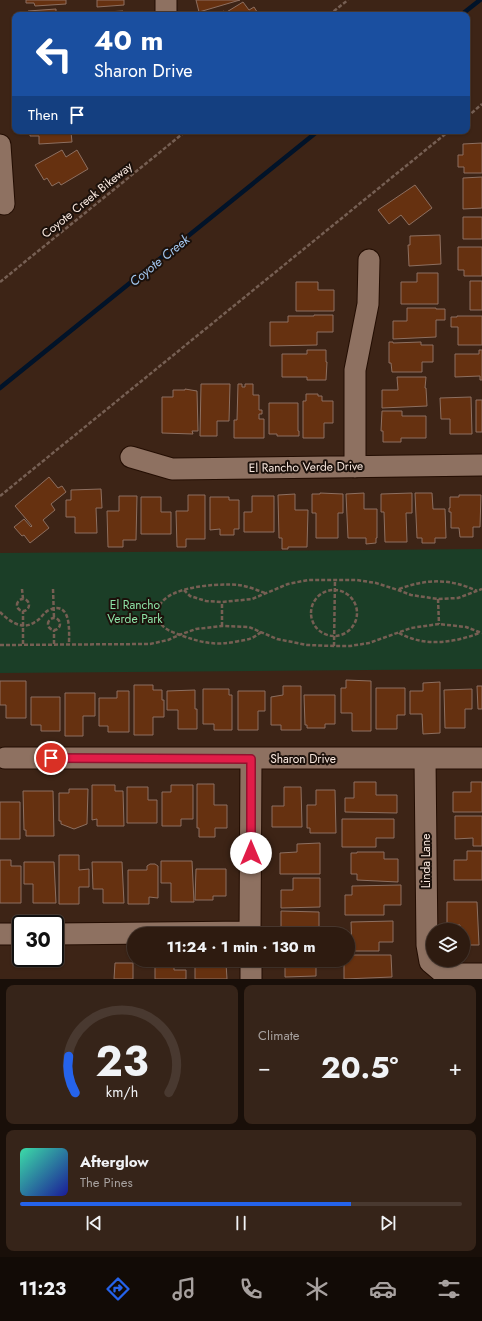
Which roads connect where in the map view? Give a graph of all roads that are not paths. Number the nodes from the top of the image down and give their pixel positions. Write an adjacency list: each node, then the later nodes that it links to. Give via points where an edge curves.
1 (166, 0): 2 (street)
2 (166, 12)
3 (0, 145): 4 (street)
4 (4, 204)
5 (369, 260): 8 (street, via 368,304 355,370)
6 (131, 457): 8 (street, El Rancho Verde Drive, via 172,469)
7 (482, 465): 8 (street, El Rancho Verde Drive)
8 (355, 467)
9 (5, 758): 11 (street, Sharon Drive)
10 (482, 758): 12 (street, Sharon Drive)
11 (251, 759): 12 (street, Sharon Drive); 13 (street)
12 (425, 759): 19 (street, Linda Lane, via 427,945 430,962 442,972)
13 (250, 927)
14 (0, 934): 15 (street)
15 (12, 934)
16 (64, 934): 17 (street)
17 (127, 934)
18 (251, 967): 20 (street)
19 (482, 974)
20 (251, 979)

